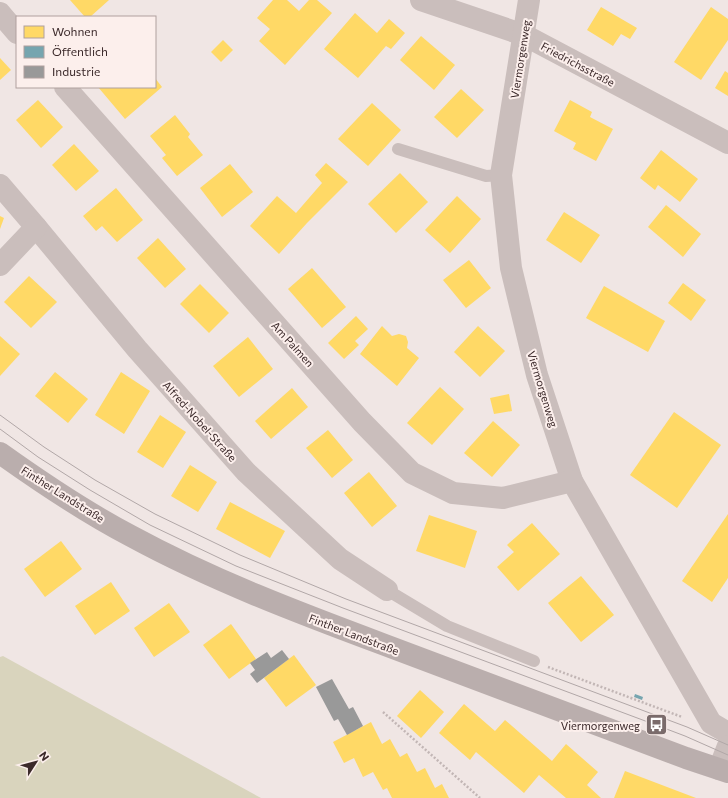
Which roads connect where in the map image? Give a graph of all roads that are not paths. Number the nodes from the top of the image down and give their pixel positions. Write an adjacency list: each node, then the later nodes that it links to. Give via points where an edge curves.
1 (421, 0): 5 (street, Friedrichsstraße)
2 (529, 0): 5 (street, Viermorgenweg)
3 (0, 13): 4 (street)
4 (16, 32)
5 (524, 35): 7 (street, Friedrichsstraße); 9 (street, Viermorgenweg)
6 (66, 88): 14 (street, Am Palmen, via 362,422 412,473 452,493 503,498)
7 (728, 143)
8 (398, 149): 9 (lane, via 486,176)
9 (501, 175): 14 (street, Viermorgenweg, via 511,268 537,375)
10 (0, 185): 11 (street, Alfred-Nobel-Straße)
11 (36, 227): 12 (street); 15 (street, Alfred-Nobel-Straße, via 137,350 246,472 340,559)
12 (0, 265)
13 (0, 453): 19 (main road, Finther Landstraße, via 71,501 130,536 210,575 323,622)
14 (572, 481): 17 (street, Viermorgenweg, via 711,723)
15 (387, 590): 16 (lane, via 447,626)
16 (534, 661)
17 (728, 733)
18 (728, 746): 19 (street)
19 (724, 770)

